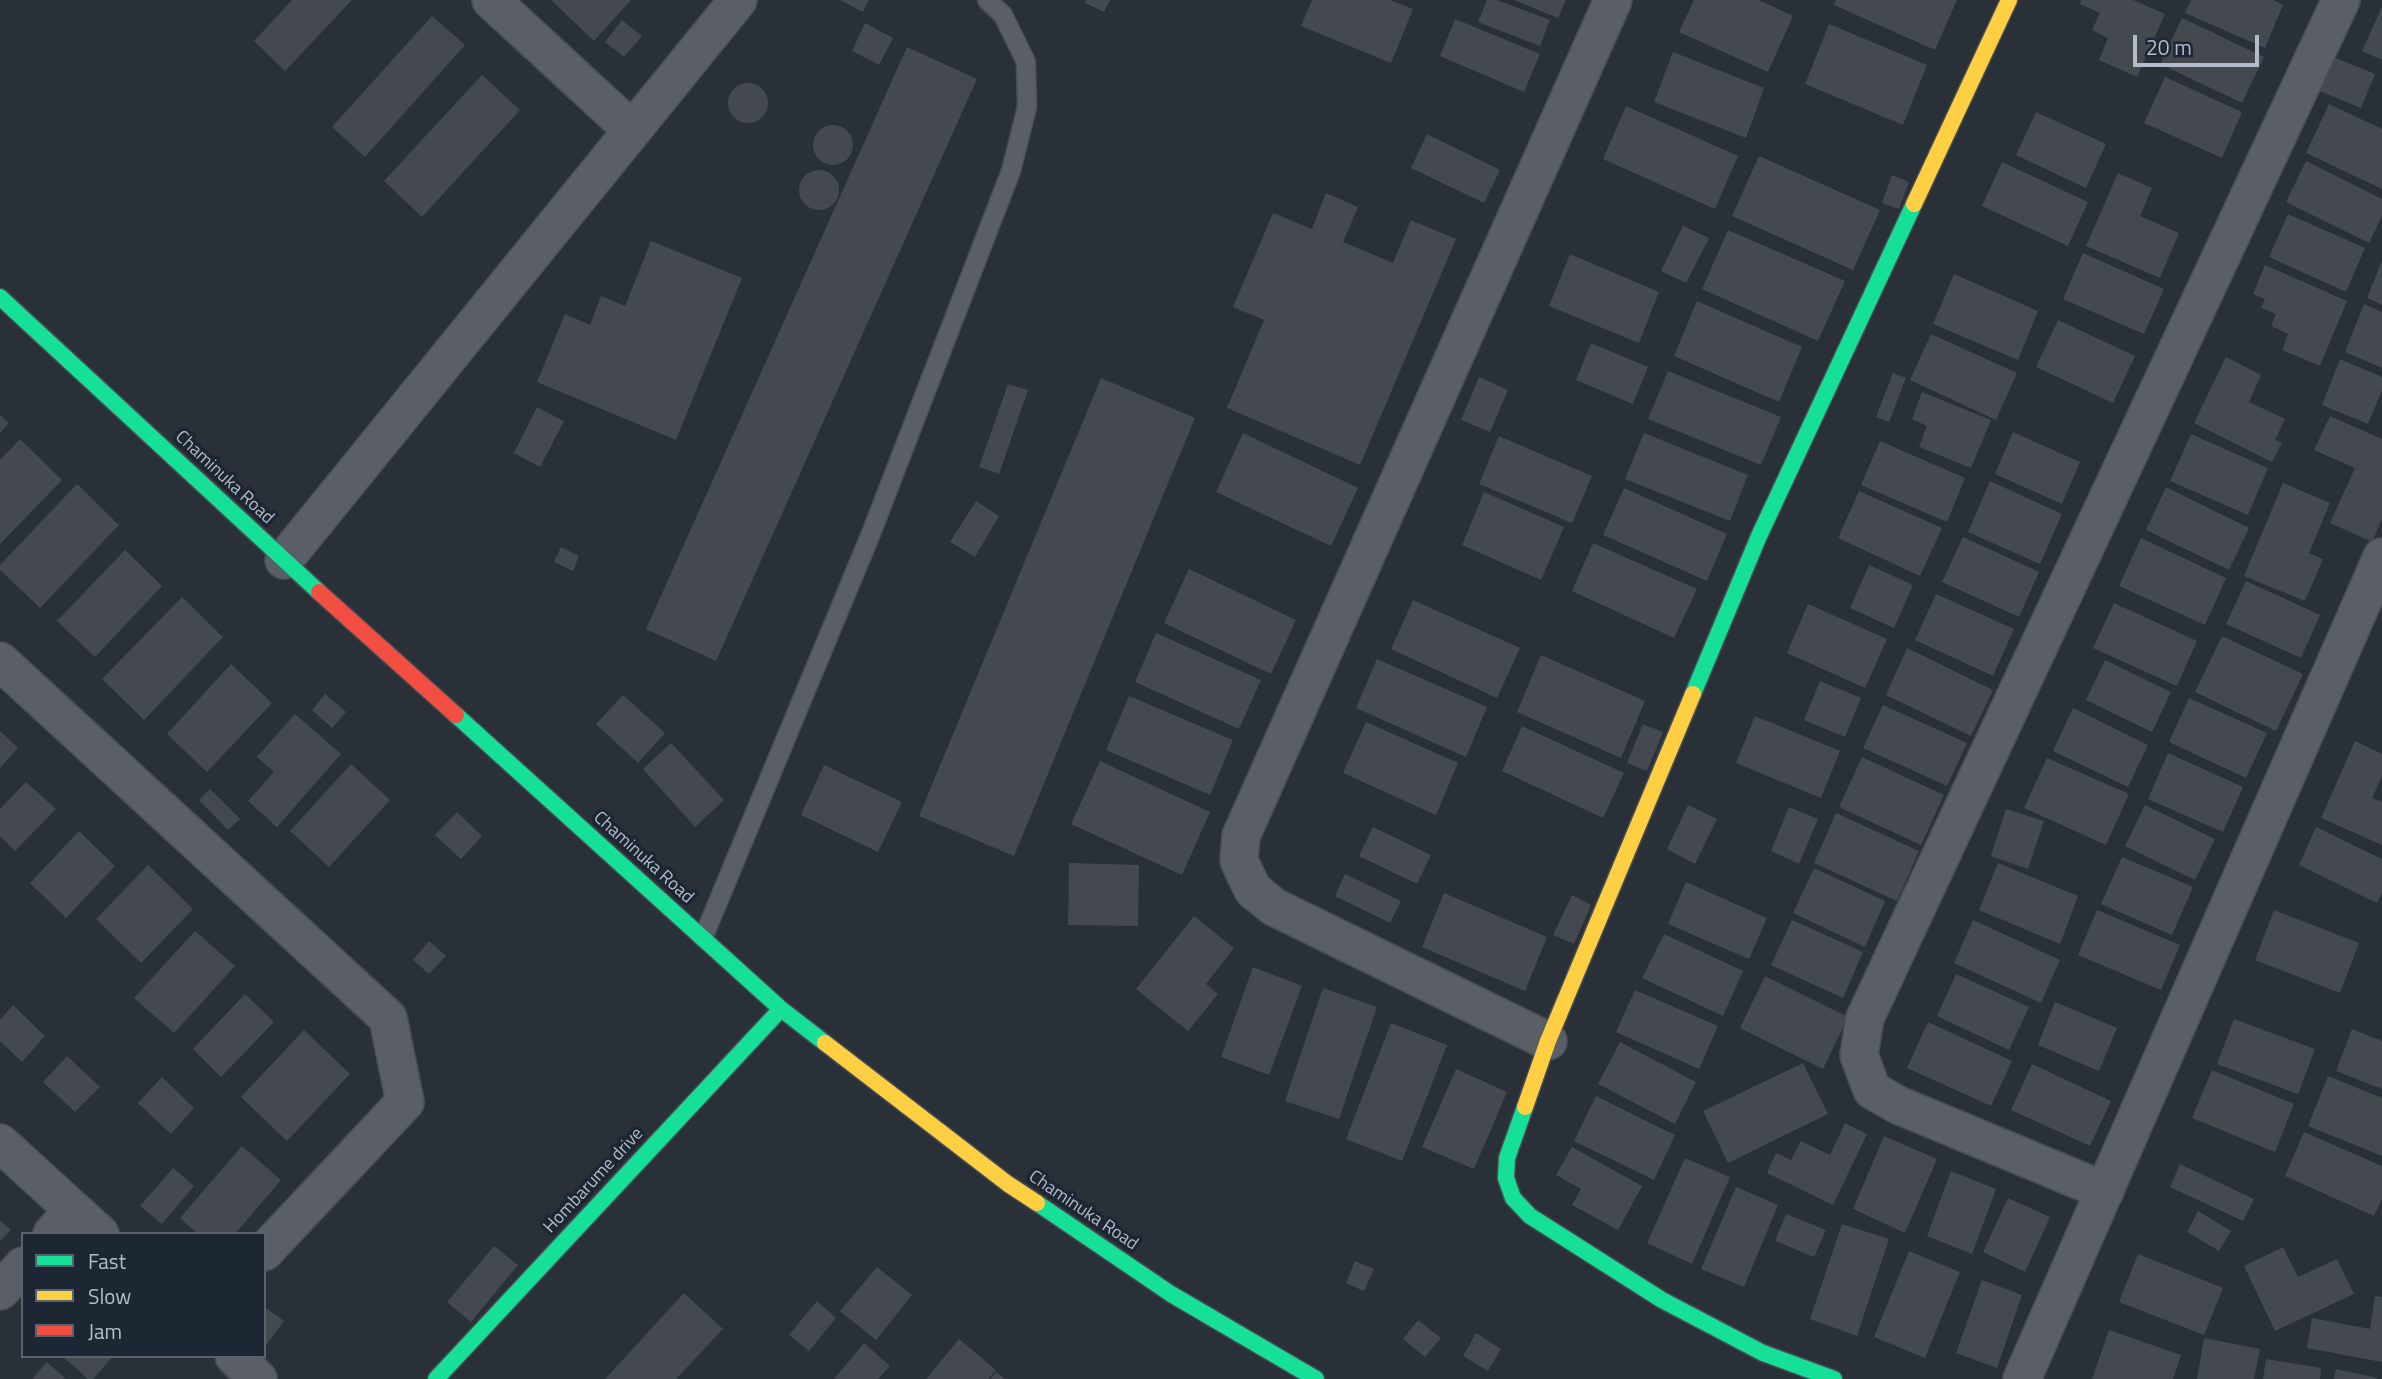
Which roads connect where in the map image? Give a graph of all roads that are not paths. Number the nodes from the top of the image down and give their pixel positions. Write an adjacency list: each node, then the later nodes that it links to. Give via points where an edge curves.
1 (491, 0): 7 (street)
2 (738, 0): 7 (street)
3 (987, 0): 12 (lane, via 1003,15 1026,62 1027,107 1010,171 870,536)
4 (1613, 0): 14 (street, via 1241,836 1239,861 1253,890 1274,907)
5 (2009, 0): 14 (street, via 1759,536)
6 (2341, 0): 16 (street, via 1864,1018 1859,1055 1872,1090)
7 (632, 130): 10 (street)
8 (0, 297): 10 (street, Chaminuka Road)
9 (2382, 557): 16 (street)
10 (284, 560): 12 (street, Chaminuka Road)
11 (0, 661): 18 (street, via 388,1018 405,1101)
12 (703, 938): 13 (street, Chaminuka Road)
13 (781, 1009): 23 (street, Hombarume drive); 24 (street, Chaminuka Road, via 1009,1184 1171,1294)
14 (1548, 1041): 25 (street, via 1507,1158 1506,1178 1513,1198 1530,1216 1662,1300 1763,1353)
15 (0, 1143): 17 (street)
16 (2105, 1191): 26 (street)
17 (75, 1226)
18 (266, 1250)
19 (21, 1268): 20 (street)
20 (0, 1291)
21 (236, 1358): 22 (street)
22 (258, 1379)
23 (436, 1379)
24 (1316, 1379)
25 (1834, 1379)
26 (2022, 1379)

